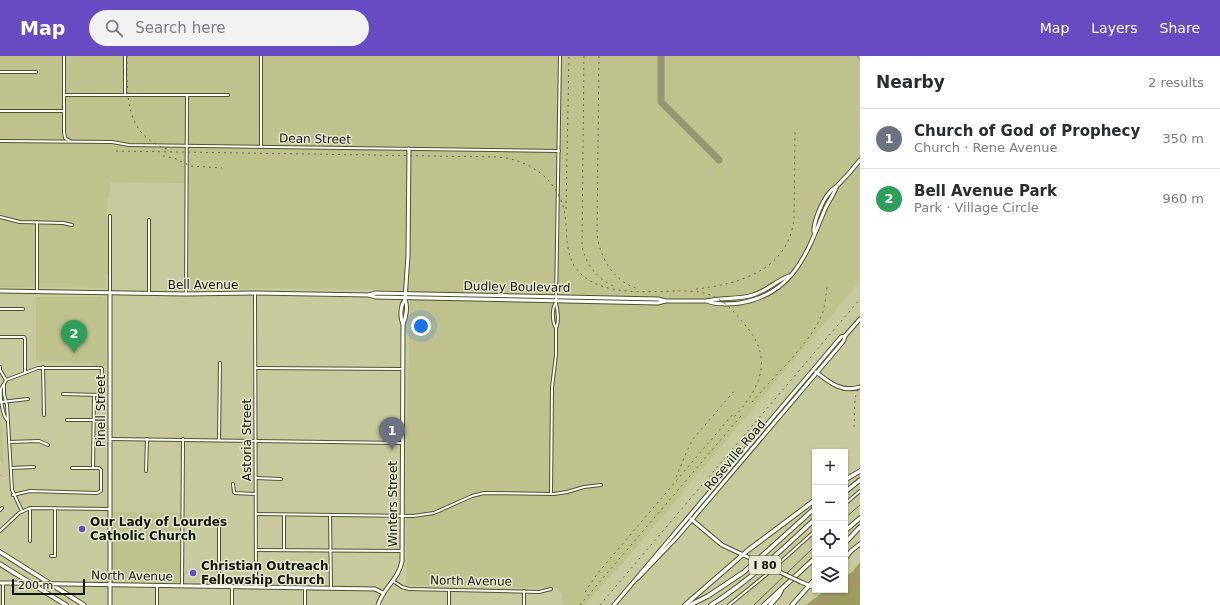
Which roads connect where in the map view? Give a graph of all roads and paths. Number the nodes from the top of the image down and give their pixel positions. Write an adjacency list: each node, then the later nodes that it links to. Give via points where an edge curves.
1 (64, 56): 7 (street)
2 (125, 56): 8 (street)
3 (261, 56): 16 (street)
4 (560, 56): 18 (street)
5 (0, 72): 6 (street)
6 (36, 72)
7 (64, 94): 8 (street); 12 (street)
8 (125, 94): 9 (street)
9 (187, 95): 10 (street); 15 (street)
10 (228, 95)
11 (0, 111): 12 (street)
12 (64, 111): 14 (street, via 64,135)
13 (0, 141): 14 (street, Dean Street)
14 (71, 142): 15 (street, Dean Street)
15 (186, 146): 16 (street, Dean Street); 30 (street)
16 (261, 147): 17 (street, Dean Street)
17 (409, 149): 18 (street, Dean Street); 32 (main road, Winters Street)
18 (559, 151): 33 (street)
19 (860, 160): 34 (main road, Dudley Boulevard, via 836,188 803,259 787,281 776,289 749,301 726,304 713,304 707,301)
20 (110, 216): 27 (street, Pinell Street)
21 (0, 217): 23 (street, via 20,222)
22 (149, 220): 28 (street)
23 (37, 222): 24 (street); 26 (street)
24 (72, 225)
25 (0, 291): 26 (main road, Bell Avenue)
26 (37, 292): 27 (main road, Bell Avenue)
27 (110, 293): 28 (main road, Bell Avenue); 61 (main road, Pinell Street)
28 (148, 293): 30 (main road, Bell Avenue)
29 (255, 293): 30 (main road, Bell Avenue); 31 (main road, Bell Avenue); 44 (street, Astoria Street)
30 (186, 294)
31 (369, 295): 32 (main road, Dudley Boulevard, via 375,293)
32 (405, 297): 33 (main road, Dudley Boulevard); 35 (main road, Dudley Boulevard); 45 (main road, Winters Street)
33 (556, 297): 34 (main road, Dudley Boulevard); 35 (street)
34 (665, 301): 35 (main road, Dudley Boulevard)
35 (556, 303): 84 (street)
36 (0, 309): 37 (street)
37 (23, 309)
38 (860, 318): 39 (main road, Roseville Road)
39 (845, 336): 46 (main road, Roseville Road, via 841,337); 47 (main road, Roseville Road)
40 (0, 337): 48 (street, via 24,337)
41 (220, 363): 64 (street)
42 (0, 367): 49 (street)
43 (44, 367): 48 (street); 53 (street, via 101,368 101,394); 57 (street)
44 (256, 368): 45 (street); 65 (street, Astoria Street)
45 (402, 369): 67 (main road, Winters Street)
46 (814, 369): 47 (main road); 97 (main road, Roseville Road)
47 (817, 372): 51 (main road, via 838,388); 100 (main road, Roseville Road)
48 (25, 373): 49 (street)
49 (6, 380): 50 (street)
50 (4, 385): 55 (street); 56 (street, via 1,389)
51 (860, 387)
52 (63, 394): 53 (street)
53 (94, 395): 60 (street)
54 (28, 399): 55 (street)
55 (7, 401): 56 (street); 58 (street)
56 (1, 402): 58 (street, via 2,412)
57 (44, 415)
58 (8, 420): 66 (street)
59 (67, 420): 60 (street)
60 (93, 420): 72 (street)
61 (110, 438): 62 (street); 90 (main road, Pinell Street)
62 (147, 439): 63 (street); 73 (street)
63 (183, 439): 64 (street); 126 (street)
64 (219, 440): 65 (street)
65 (256, 440): 67 (street); 75 (street, Astoria Street)
66 (9, 442): 68 (street, via 39,441); 70 (street)
67 (402, 443): 96 (main road, Winters Street)
68 (48, 445)
69 (34, 467): 70 (street)
70 (11, 468): 85 (street)
71 (72, 468): 72 (street)
72 (93, 468): 85 (street, via 101,470 101,491 97,493 30,491)
73 (146, 471)
74 (859, 472): 77 (highway)
75 (256, 478): 76 (street); 83 (street, Astoria Street)
76 (281, 479)
77 (848, 479)
78 (860, 480): 81 (highway)
79 (233, 484): 83 (street, via 235,493)
80 (601, 485): 84 (street)
81 (848, 490)
82 (860, 491): 86 (street)
83 (255, 494): 93 (street, Astoria Street)
84 (551, 494): 96 (street, via 484,493 424,515)
85 (13, 495): 91 (street)
86 (848, 501)
87 (812, 502): 114 (highway)
88 (30, 508): 89 (street); 91 (street); 107 (street)
89 (55, 508): 90 (street); 115 (street, via 55,556)
90 (109, 509): 123 (main road, Pinell Street)
91 (22, 511): 104 (street)
92 (812, 511): 149 (highway, via 744,572)
93 (256, 514): 94 (street); 109 (street, Astoria Street)
94 (284, 515): 95 (street); 110 (street)
95 (330, 515): 96 (street); 111 (street)
96 (402, 516): 112 (main road, Winters Street)
97 (688, 517): 100 (main road); 120 (main road, Roseville Road)
98 (860, 518): 103 (highway)
99 (219, 520): 127 (street)
100 (692, 520): 114 (main road, via 722,545); 120 (main road, Roseville Road)
101 (813, 521): 150 (highway, I 80, via 769,562)
102 (860, 527): 106 (highway)
103 (848, 528)
104 (0, 531)
105 (812, 534): 151 (street)
106 (848, 540)
107 (30, 541)
108 (860, 544): 116 (main road)
109 (256, 550): 110 (street); 129 (street, Astoria Street)
110 (284, 550): 111 (street)
111 (330, 551): 112 (street); 131 (street)
112 (402, 551): 119 (main road, Winters Street, via 401,564)
113 (0, 552): 139 (highway)
114 (742, 555): 125 (main road, bridge); 148 (highway)
115 (51, 556)
116 (846, 557)
117 (812, 561): 132 (highway, I 80)
118 (0, 564): 138 (highway)
119 (393, 581): 134 (street, North Avenue, via 407,589); 136 (main road, Winters Street)
120 (634, 582): 147 (main road, Roseville Road)
121 (2, 583): 123 (main road, North Avenue, bridge); 137 (street)
122 (812, 583): 125 (highway)
123 (110, 584): 124 (main road, North Avenue); 140 (main road, Pinell Street)
124 (157, 585): 126 (main road, North Avenue); 141 (street)
125 (810, 585): 154 (highway)
126 (182, 586): 127 (main road, North Avenue)
127 (219, 586): 128 (main road, North Avenue)
128 (232, 587): 129 (main road, North Avenue); 142 (street)
129 (256, 587): 130 (main road, North Avenue)
130 (305, 588): 131 (main road, North Avenue); 143 (street)
131 (331, 588): 136 (main road, North Avenue, via 375,589)
132 (783, 588): 152 (highway, I 80); 153 (highway)
133 (551, 589): 135 (street, North Avenue, via 539,592)
134 (449, 590): 135 (street, North Avenue); 145 (street)
135 (524, 591): 146 (street)
136 (383, 593): 144 (main road, Winters Street)
137 (3, 605)
138 (66, 605)
139 (84, 605)
140 (110, 605)
141 (156, 605)
142 (232, 605)
143 (304, 605)
144 (378, 605)
145 (449, 605)
146 (524, 605)
147 (614, 605)
148 (685, 605)
149 (690, 605)
150 (711, 605)
151 (729, 605)
152 (764, 605)
153 (770, 605)
154 (792, 605)

